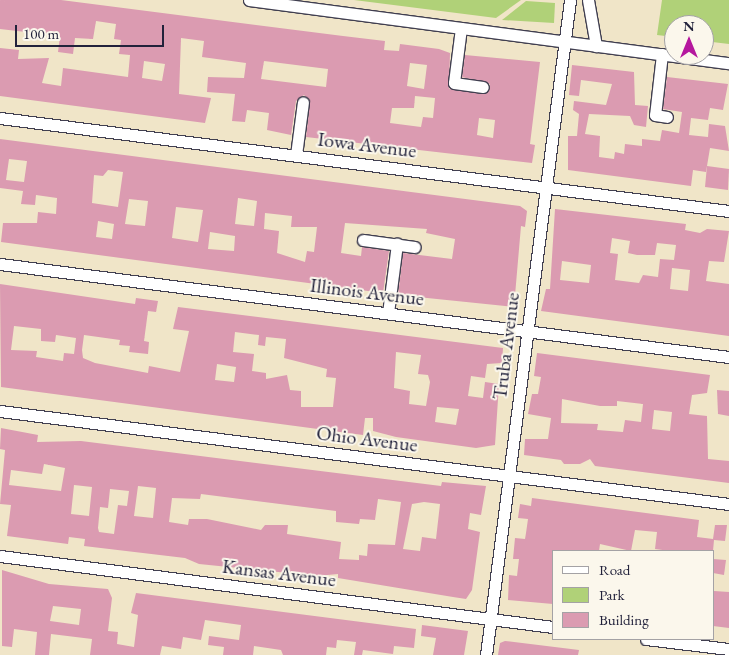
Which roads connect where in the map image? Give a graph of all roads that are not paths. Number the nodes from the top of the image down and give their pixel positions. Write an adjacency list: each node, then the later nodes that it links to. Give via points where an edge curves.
1 (250, 0): 4 (street)
2 (570, 0): 5 (street, Truba Avenue)
3 (588, 0): 6 (street)
4 (461, 28): 5 (street); 9 (street, via 454,83)
5 (563, 42): 6 (street); 14 (street, Truba Avenue)
6 (596, 46): 7 (street)
7 (662, 54): 8 (street); 11 (street, via 655,115)
8 (729, 63)
9 (483, 87)
10 (303, 102): 13 (street)
11 (667, 117)
12 (0, 118): 13 (street, Iowa Avenue)
13 (296, 155): 14 (street, Iowa Avenue)
14 (545, 187): 15 (street, Iowa Avenue); 21 (street, Truba Avenue)
15 (729, 211)
16 (363, 240): 17 (street)
17 (397, 244): 18 (street); 20 (street)
18 (415, 247)
19 (0, 264): 20 (street, Illinois Avenue)
20 (388, 313): 21 (street, Illinois Avenue)
21 (526, 332): 22 (street, Illinois Avenue); 24 (street, Truba Avenue)
22 (729, 357)
23 (0, 411): 24 (street, Ohio Avenue)
24 (508, 476): 25 (street, Ohio Avenue); 27 (street, Truba Avenue)
25 (729, 504)
26 (0, 556): 27 (street, Kansas Avenue)
27 (490, 619): 28 (street, Kansas Avenue); 31 (street, Truba Avenue)
28 (552, 627)
29 (654, 640): 30 (street)
30 (729, 649)
31 (486, 655)

